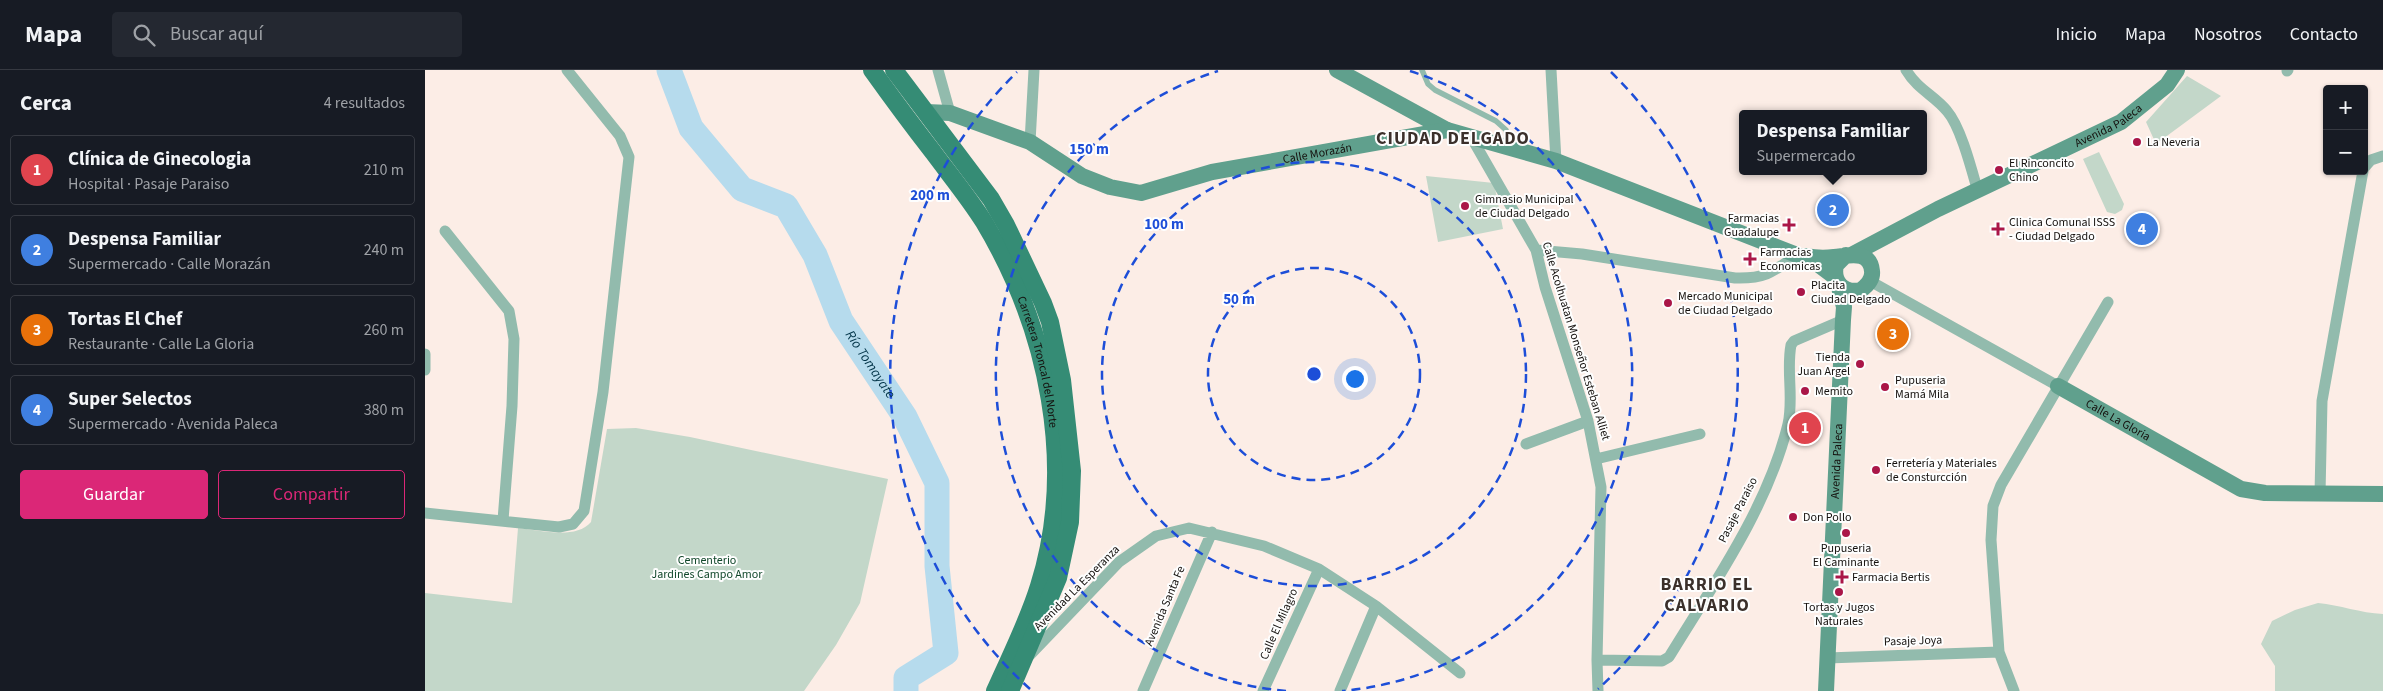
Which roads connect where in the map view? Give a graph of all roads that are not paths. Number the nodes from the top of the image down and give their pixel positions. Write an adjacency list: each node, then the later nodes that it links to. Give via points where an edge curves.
1 (567, 70): 41 (street, via 619,136 629,157 603,392 584,511 573,524 559,527)
2 (872, 70): 50 (main road, Carretera Troncal del Norte, via 983,220 1021,292 1043,364 1055,448 1053,522 1040,585)
3 (894, 70): 11 (main road, Carretera Troncal del Norte)
4 (938, 70): 12 (street)
5 (1034, 70): 15 (street)
6 (1337, 70): 13 (main road)
7 (1422, 70): 16 (lane, via 1428,84 1435,90 1496,121 1506,130)
8 (1551, 70): 18 (street)
9 (1906, 70): 21 (street, via 1914,83 1948,111 1964,146)
10 (2177, 70): 21 (main road, Avenida Paleca, via 2167,85 2121,122)
11 (925, 112): 12 (main road, Calle Morazán); 48 (main road, Carretera Troncal del Norte, via 991,199 1020,252 1050,322 1062,380 1071,471 1069,522 1058,578)
12 (950, 113): 15 (main road, Calle Morazán)
13 (1447, 130): 14 (main road, Calle Morazán); 15 (main road, Calle Morazán, via 1212,172 1141,192 1110,187 1082,176)
14 (1470, 135): 16 (main road, Calle Morazán); 24 (street, Calle Acolhuatan Monseñor Esteban Alliet)
15 (1030, 142)
16 (1511, 147): 18 (main road, Calle Morazán)
17 (2383, 156): 19 (street)
18 (1557, 161): 25 (main road, Calle Morazán)
19 (2368, 164)
20 (2362, 175): 38 (street, via 2322,401)
21 (1978, 192): 23 (main road, Avenida Paleca)
22 (445, 231): 41 (street, via 509,311 514,339)
23 (1894, 234): 26 (main road, Avenida Paleca); 28 (main road, Avenida Paleca, via 1879,248)
24 (1537, 250): 25 (street, via 1735,278 1755,278 1771,273); 34 (street, Calle Acolhuatan Monseñor Esteban Alliet, via 1545,287)
25 (1797, 255): 26 (main road, Calle Morazán, via 1817,258); 27 (main road, Calle Morazán, via 1819,265)
26 (1850, 255): 27 (main road, via 1836,265); 28 (main road, via 1863,257)
27 (1837, 280): 28 (main road, via 1847,290); 30 (main road, Avenida Paleca, via 1843,300)
28 (1867, 280): 30 (main road, Avenida Paleca, via 1848,306); 33 (street, Calle La Gloria)
29 (2108, 302): 33 (street)
30 (1843, 320): 46 (main road, Avenida Paleca); 47 (street, Pasaje Paraiso, via 1791,345 1789,416 1776,463 1730,557 1669,657 1662,661)
31 (425, 354): 32 (street)
32 (425, 370)
33 (2058, 386): 38 (main road, Calle La Gloria, via 2241,489); 45 (street, via 2001,485 1993,506 1991,540)
34 (1588, 421): 36 (street); 37 (street, Calle Acolhuatan Monseñor Esteban Alliet)
35 (1700, 434): 37 (street)
36 (1525, 444)
37 (1596, 459): 47 (street, Calle Acolhuatan Monseñor Esteban Alliet, via 1601,487)
38 (2320, 494): 39 (main road, Calle La Gloria)
39 (2383, 494)
40 (425, 513): 41 (street)
41 (503, 520)
42 (1212, 532): 43 (street, Avenidad La Esperanza, via 1264,546); 48 (street, Avenidad La Esperanza, via 1183,529 1145,542 1116,564); 52 (street, Avenida Santa Fe)
43 (1319, 569): 44 (street, Avenidad La Esperanza); 53 (street, Calle El Milagro)
44 (1376, 606): 49 (street, Avenidad La Esperanza); 54 (street)
45 (1999, 652): 46 (street, Pasaje Joya); 57 (street)
46 (1827, 658): 56 (main road, Avenida Paleca)
47 (1597, 660): 55 (street, Calle Acolhuatan Monseñor Esteban Alliet)
48 (1023, 663): 51 (main road, Carretera Troncal del Norte)
49 (1460, 674)
50 (995, 691)
51 (1010, 691)
52 (1143, 691)
53 (1263, 691)
54 (1341, 691)
55 (1598, 691)
56 (1826, 691)
57 (2014, 691)

